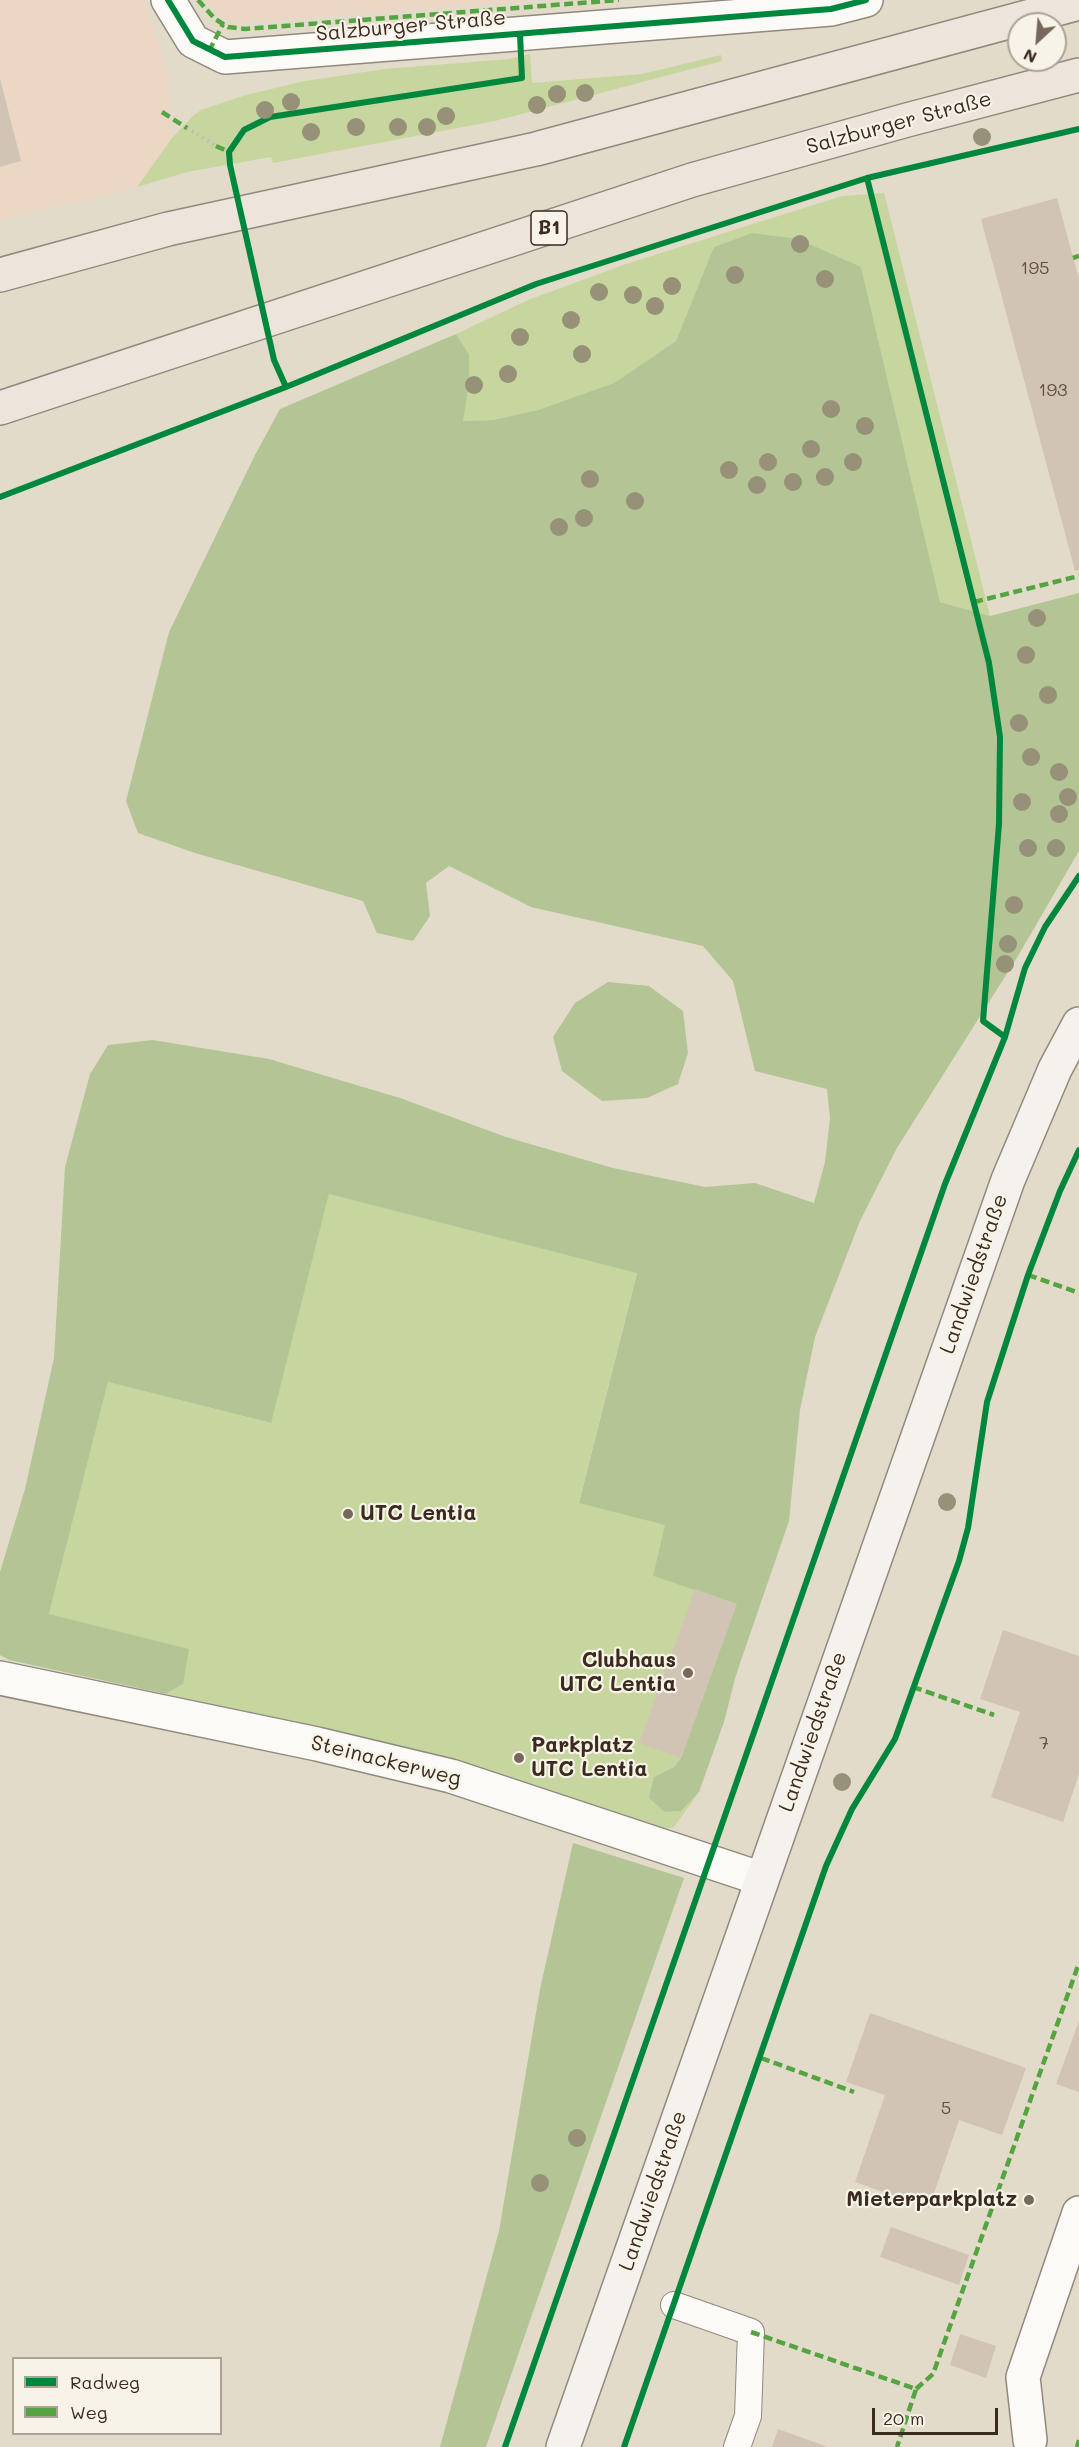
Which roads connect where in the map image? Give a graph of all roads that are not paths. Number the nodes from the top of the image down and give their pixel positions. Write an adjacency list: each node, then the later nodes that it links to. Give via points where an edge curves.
1 (168, 0): 2 (street, Salzburger Straße, via 193,41 225,57 831,9)
2 (866, 0)
3 (1079, 3): 5 (main road, via 536,149 168,229)
4 (1079, 75): 6 (main road, Salzburger Straße / B1, via 692,180)
5 (0, 275)
6 (0, 408)
7 (1079, 1024): 9 (main road, Landwiedstraße, via 1055,1069 1008,1180)
8 (0, 1678): 9 (street, Steinackerweg, via 295,1739 451,1776)
9 (762, 1879): 13 (main road, Landwiedstraße)
10 (1079, 2213): 12 (street, via 1023,2378)
11 (674, 2305): 14 (lane, via 751,2332 748,2416)
12 (1031, 2444)
13 (563, 2447)
14 (737, 2447)

